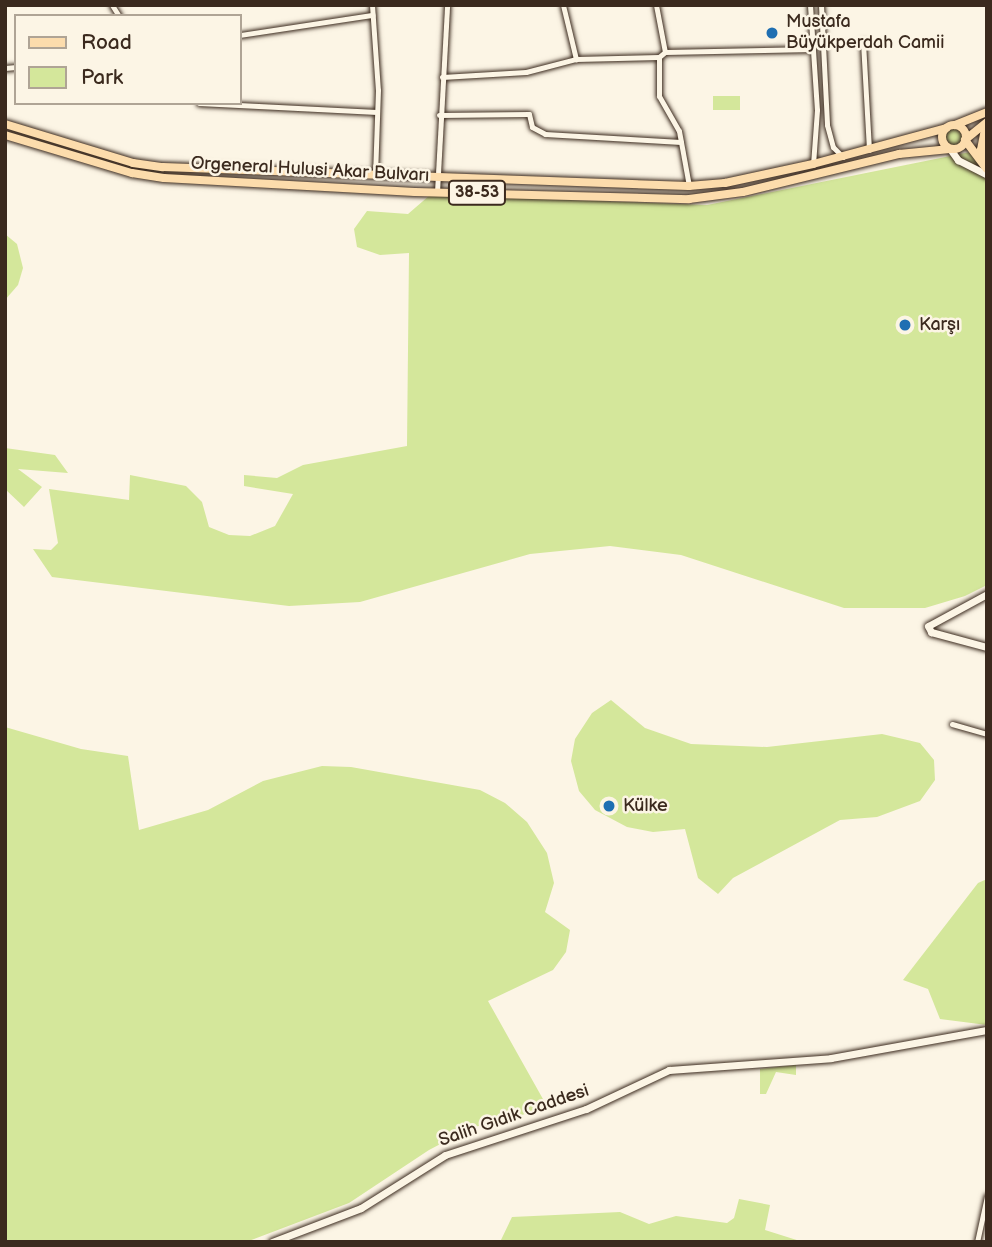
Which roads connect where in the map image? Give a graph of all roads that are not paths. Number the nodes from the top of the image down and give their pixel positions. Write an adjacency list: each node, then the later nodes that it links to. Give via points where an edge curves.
1 (372, 5): 7 (street)
2 (447, 5): 14 (street)
3 (563, 5): 13 (street)
4 (656, 5): 11 (street)
5 (810, 5): 10 (street)
6 (821, 5): 27 (street, via 827,125 833,147)
7 (373, 15): 8 (street); 16 (street)
8 (242, 35)
9 (863, 42): 26 (street)
10 (813, 49): 11 (street); 28 (street)
11 (665, 51): 12 (street)
12 (659, 57): 13 (street); 24 (street, via 661,104)
13 (576, 59): 14 (street, via 526,72)
14 (442, 78): 18 (street)
15 (239, 105): 16 (street)
16 (377, 112): 30 (street)
17 (987, 112): 21 (main road, Orgeneral Hulusi Akar Bulvarı)
18 (439, 115): 24 (street, via 529,114 532,127 545,134); 31 (street)
19 (987, 122): 23 (main road); 29 (main road, via 981,149)
20 (5, 124): 30 (main road, Orgeneral Hulusi Akar Bulvarı, via 133,163)
21 (951, 126): 23 (main road, via 962,129); 25 (main road, via 942,137); 26 (main road, Orgeneral Hulusi Akar Bulvarı)
22 (5, 135): 34 (main road, Orgeneral Hulusi Akar Bulvarı / 38-53, via 132,173 164,178)
23 (965, 140): 25 (main road); 29 (main road)
24 (681, 142): 33 (street)
25 (950, 149): 32 (street, via 958,160); 34 (main road, Orgeneral Hulusi Akar Bulvarı / 38-53, via 899,154 743,192 689,199)
26 (869, 150): 27 (main road, Orgeneral Hulusi Akar Bulvarı)
27 (843, 157): 28 (main road, Orgeneral Hulusi Akar Bulvarı)
28 (813, 164): 33 (main road, Orgeneral Hulusi Akar Bulvarı)
29 (987, 167)
30 (375, 174): 31 (main road, Orgeneral Hulusi Akar Bulvarı)
31 (437, 176): 33 (main road, Orgeneral Hulusi Akar Bulvarı); 34 (street)
32 (987, 176)
33 (690, 186)
34 (437, 192)
35 (987, 594): 36 (street, via 928,626)
36 (987, 647)
37 (952, 724): 38 (street)
38 (987, 734)
39 (987, 1030): 41 (street, Salih Gıdık Caddesi, via 819,1059 669,1070 579,1112 445,1155 361,1208)
40 (987, 1196): 42 (street)
41 (272, 1242)
42 (977, 1242)

